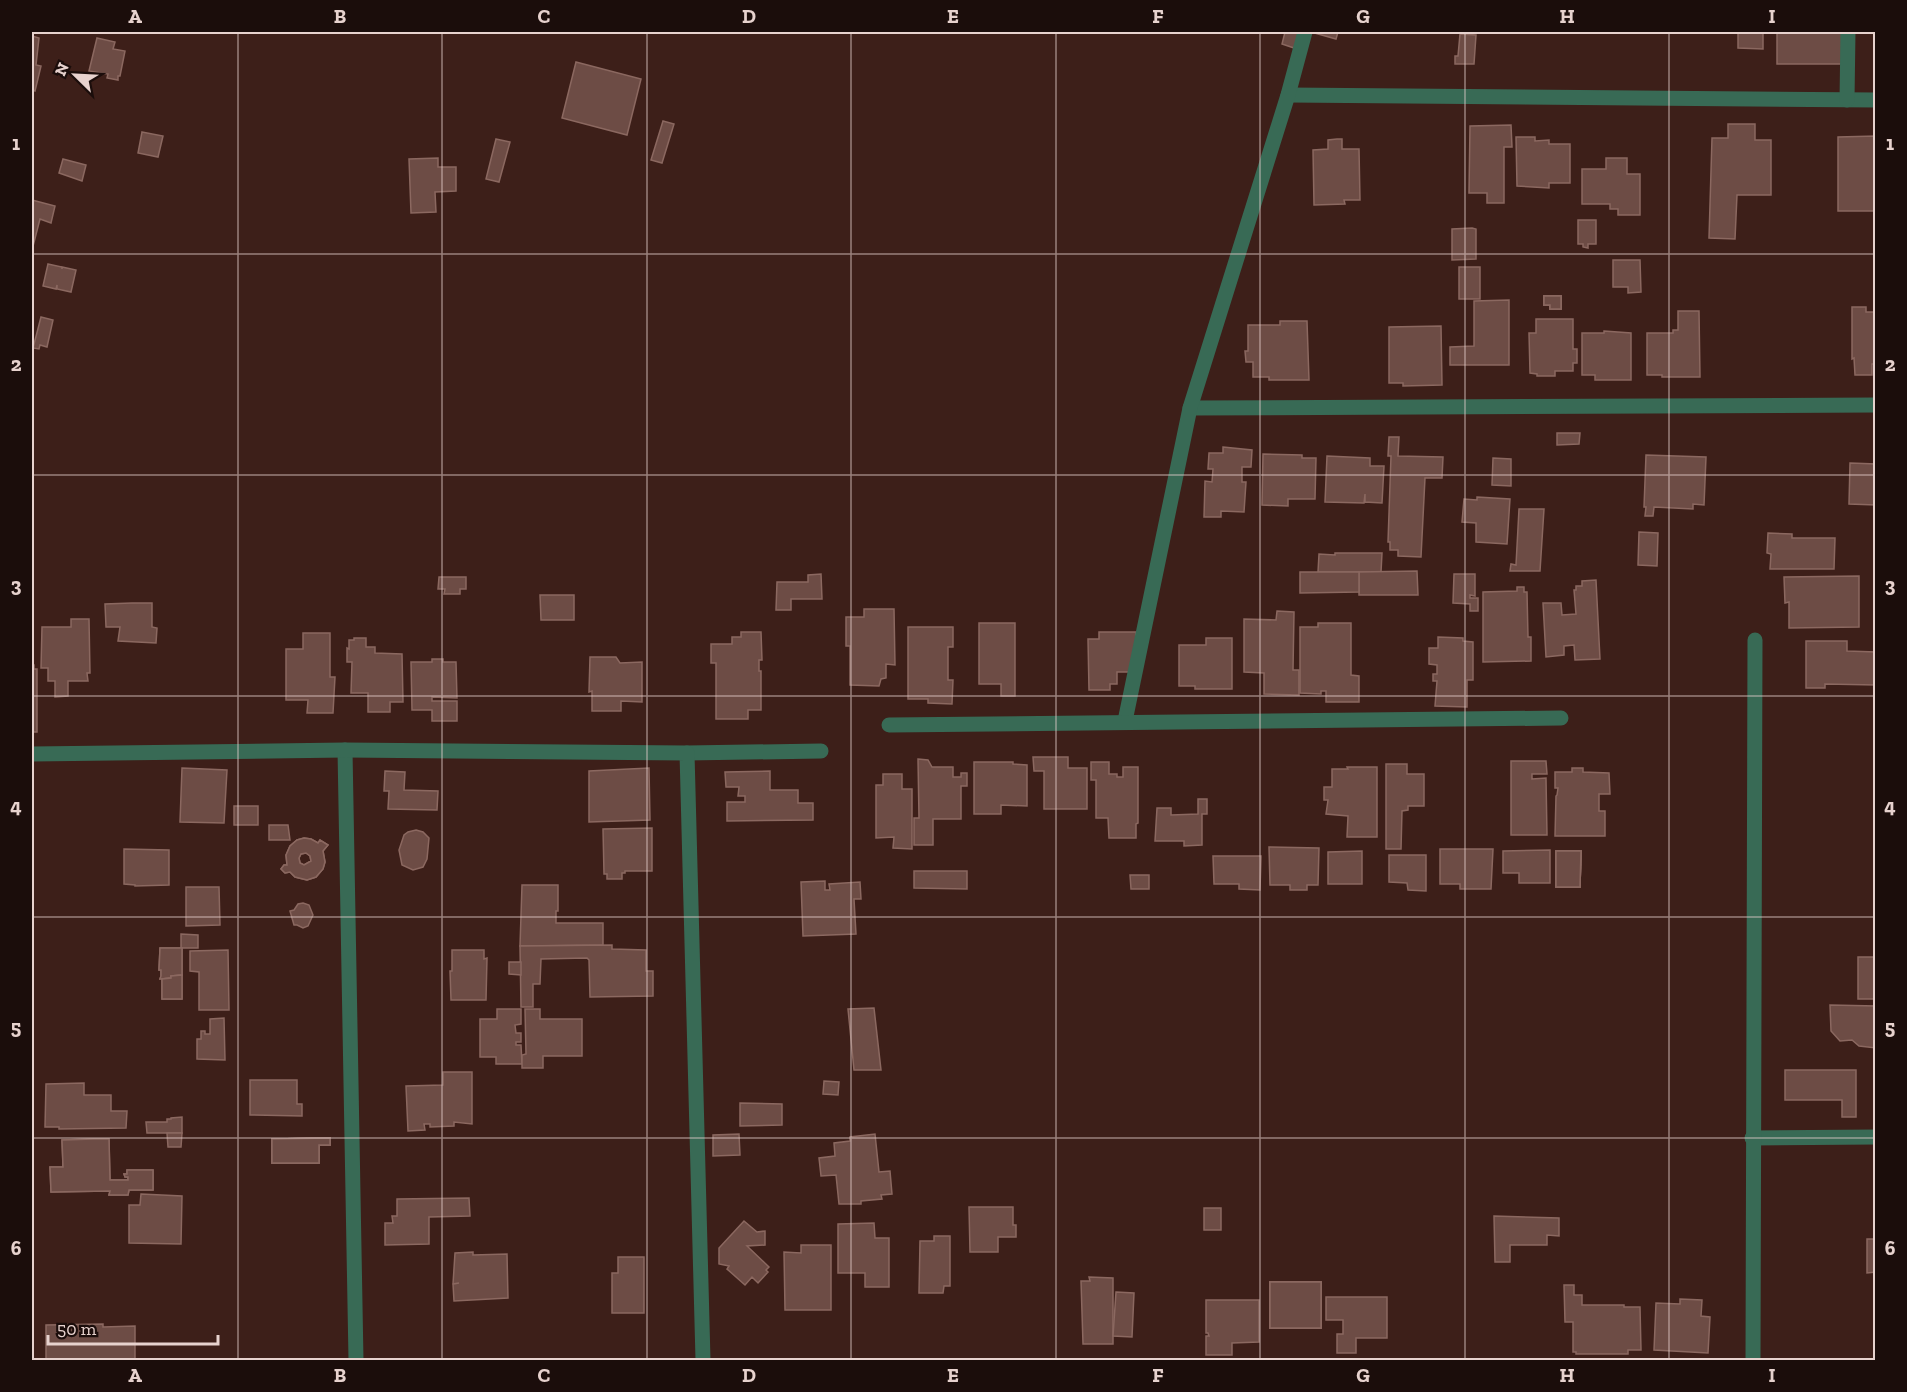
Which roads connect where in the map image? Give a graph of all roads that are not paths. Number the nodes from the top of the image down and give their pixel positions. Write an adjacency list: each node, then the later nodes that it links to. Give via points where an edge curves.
1 (1305, 32): 3 (street)
2 (1848, 32): 4 (street)
3 (1288, 95): 4 (street); 7 (street)
4 (1847, 100): 5 (street)
5 (1875, 100)
6 (1875, 405): 7 (street)
7 (1190, 408): 10 (street)
8 (1755, 640): 16 (street)
9 (1560, 718): 10 (street)
10 (1125, 721): 11 (street)
11 (890, 725)
12 (345, 750): 14 (street); 15 (street); 18 (street)
13 (821, 751): 14 (street)
14 (687, 753): 19 (street)
15 (32, 754)
16 (1752, 1137): 17 (street); 20 (street)
17 (1875, 1137)
18 (356, 1360)
19 (703, 1360)
20 (1753, 1360)

